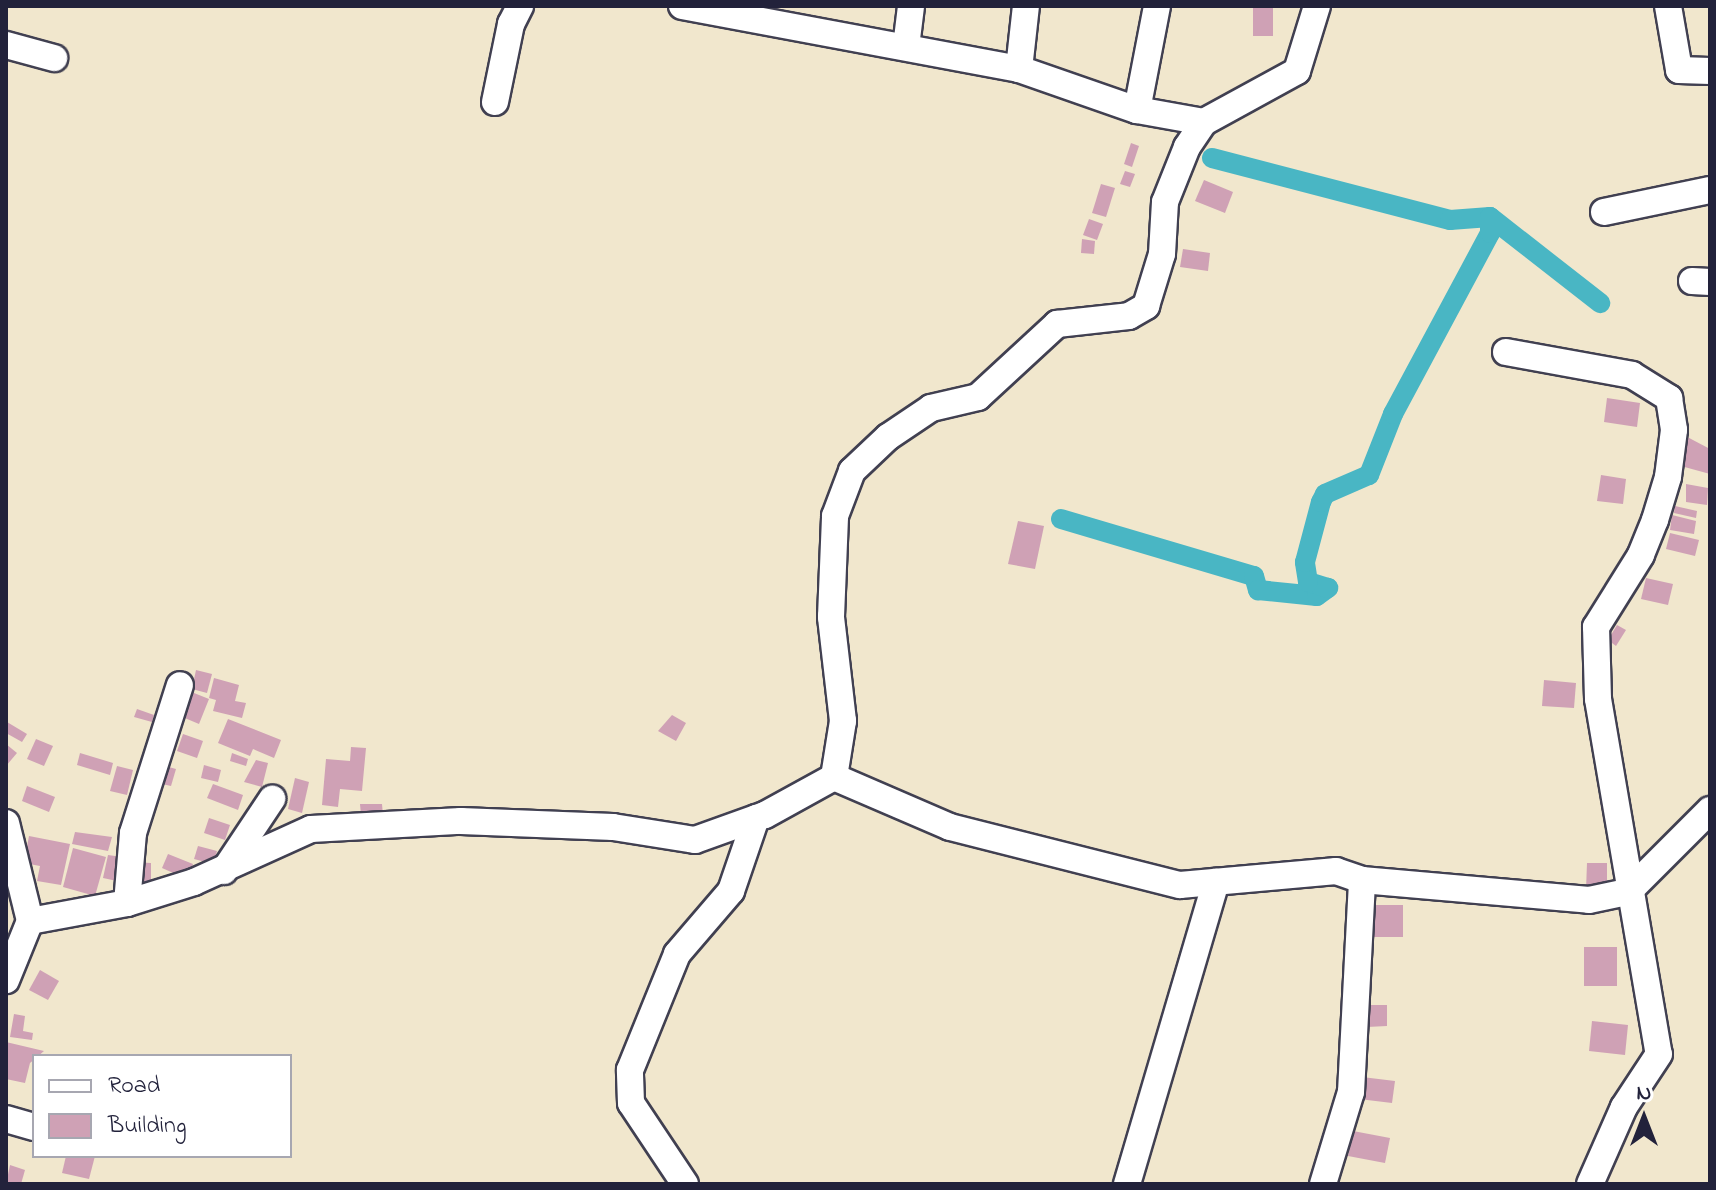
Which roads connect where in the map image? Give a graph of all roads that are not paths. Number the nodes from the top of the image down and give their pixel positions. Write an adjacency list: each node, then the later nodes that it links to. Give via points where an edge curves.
1 (520, 6): 14 (street, via 511,24)
2 (682, 6): 8 (street)
3 (911, 6): 10 (street)
4 (1026, 6): 12 (street)
5 (1157, 6): 15 (street)
6 (1317, 6): 16 (street, via 1297,71)
7 (1668, 6): 13 (street, via 1679,70)
8 (800, 17): 10 (street)
9 (6, 45): 11 (street)
10 (906, 47): 12 (street)
11 (54, 58)
12 (1019, 69): 15 (street)
13 (1710, 71)
14 (495, 102)
15 (1137, 110): 16 (street)
16 (1204, 122): 21 (street, via 1171,181 1161,224 1162,254 1146,306 1129,316 1057,324 978,397 931,408 888,437 852,471 834,528 831,617 843,721)
17 (1710, 190): 18 (street)
18 (1604, 212)
19 (1506, 352): 29 (street, via 1632,375 1669,398 1674,430 1659,506 1641,555 1596,627 1594,667)
20 (180, 685): 30 (street, via 133,833)
21 (834, 777): 24 (street); 28 (street, via 950,827 1180,885)
22 (272, 799): 26 (street)
23 (1710, 810): 29 (street)
24 (756, 818): 26 (street, via 695,840 613,827 366,823 311,829); 35 (street, via 731,891 677,954 630,1070 631,1103)
25 (6, 823): 31 (street)
26 (224, 871): 30 (street)
27 (1362, 880): 28 (street, via 1336,871); 29 (street, via 1589,900); 37 (street, via 1351,1092)
28 (1216, 882): 36 (street)
29 (1628, 892): 38 (street, via 1659,1054 1624,1107)
30 (127, 903): 31 (street)
31 (30, 921): 32 (street)
32 (6, 980)
33 (6, 1119): 34 (street)
34 (32, 1126)
35 (685, 1184)
36 (1127, 1184)
37 (1323, 1184)
38 (1590, 1184)

